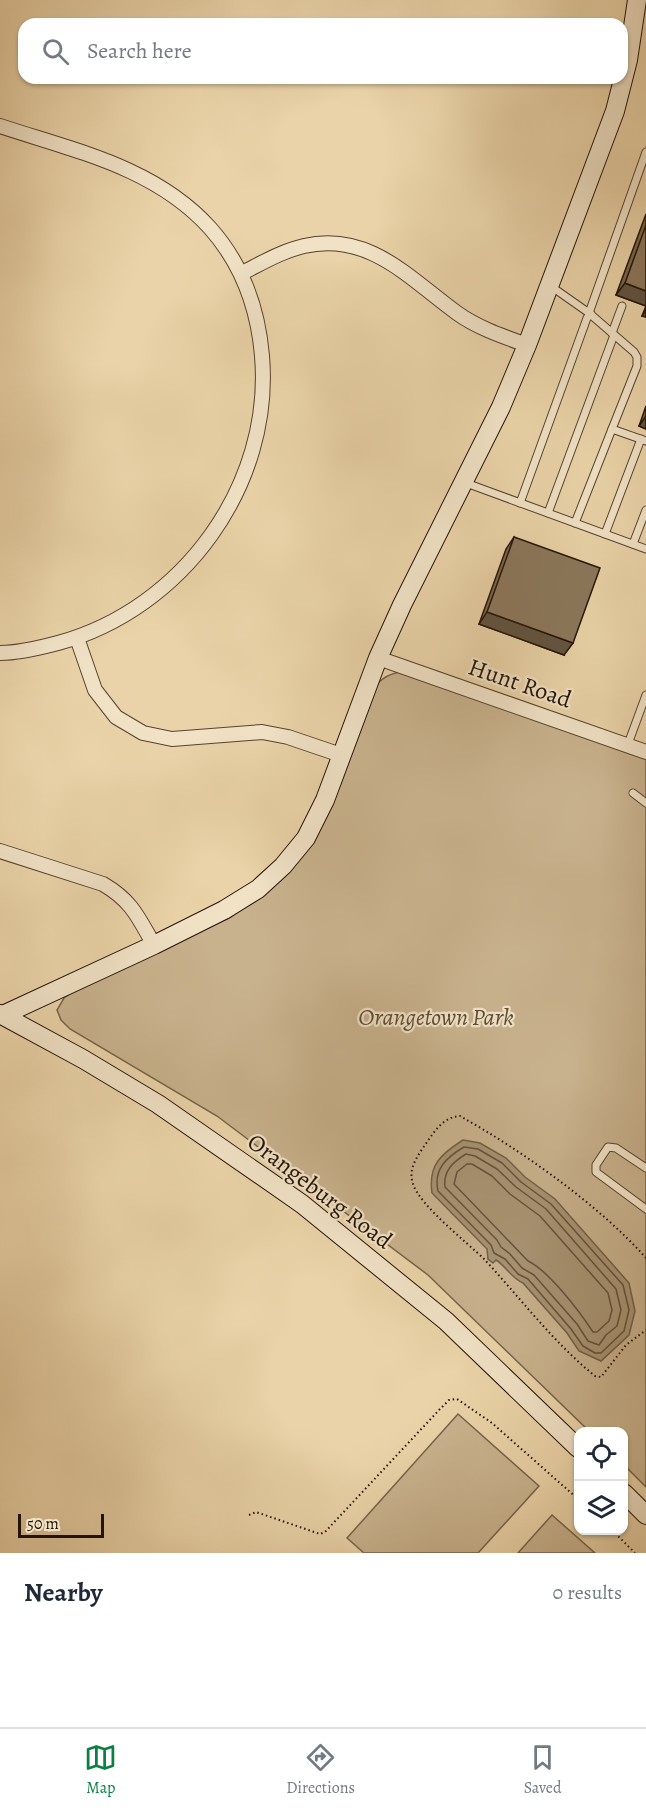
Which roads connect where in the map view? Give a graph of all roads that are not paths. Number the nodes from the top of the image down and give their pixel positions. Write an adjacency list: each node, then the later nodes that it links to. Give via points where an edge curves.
1 (640, 2): 2 (street)
2 (628, 60)
3 (622, 84): 7 (street)
4 (0, 126): 6 (street, via 125,167 157,184 210,228)
5 (646, 152): 9 (lane)
6 (242, 273): 11 (street, via 305,245 335,243 365,249 394,264 458,314 487,331); 22 (street, via 261,338 264,374 255,446 241,483 225,516 178,575 127,613)
7 (549, 285): 9 (lane); 11 (street)
8 (622, 306): 10 (lane)
9 (590, 314): 10 (lane); 15 (lane)
10 (613, 334): 12 (lane, via 634,352 637,366); 17 (lane)
11 (527, 345): 14 (street)
12 (612, 429): 13 (lane); 18 (lane)
13 (643, 440): 19 (lane)
14 (463, 482): 15 (lane); 24 (street)
15 (520, 503): 17 (lane)
16 (646, 510): 20 (lane)
17 (548, 513): 18 (lane)
18 (575, 524): 19 (lane)
19 (605, 534): 20 (lane)
20 (633, 544): 21 (lane)
21 (646, 549)
22 (77, 638): 23 (street); 28 (street, via 94,690 116,717 142,733 172,739 262,732)
23 (0, 653)
24 (378, 658): 26 (street, Hunt Road); 28 (street)
25 (646, 695): 26 (lane)
26 (628, 744): 27 (street, Hunt Road)
27 (646, 752)
28 (341, 755): 32 (street, via 306,838 283,866 258,889 224,910)
29 (633, 793): 30 (lane)
30 (646, 803)
31 (0, 851): 32 (street, via 118,892 132,906)
32 (154, 945): 33 (street)
33 (1, 1015): 36 (street, Orangeburg Road, via 158,1104 302,1204 446,1322)
34 (646, 1168): 35 (lane, via 608,1147 596,1166 596,1172)
35 (646, 1209)
36 (574, 1443)
37 (628, 1497): 38 (street)
38 (646, 1515)

